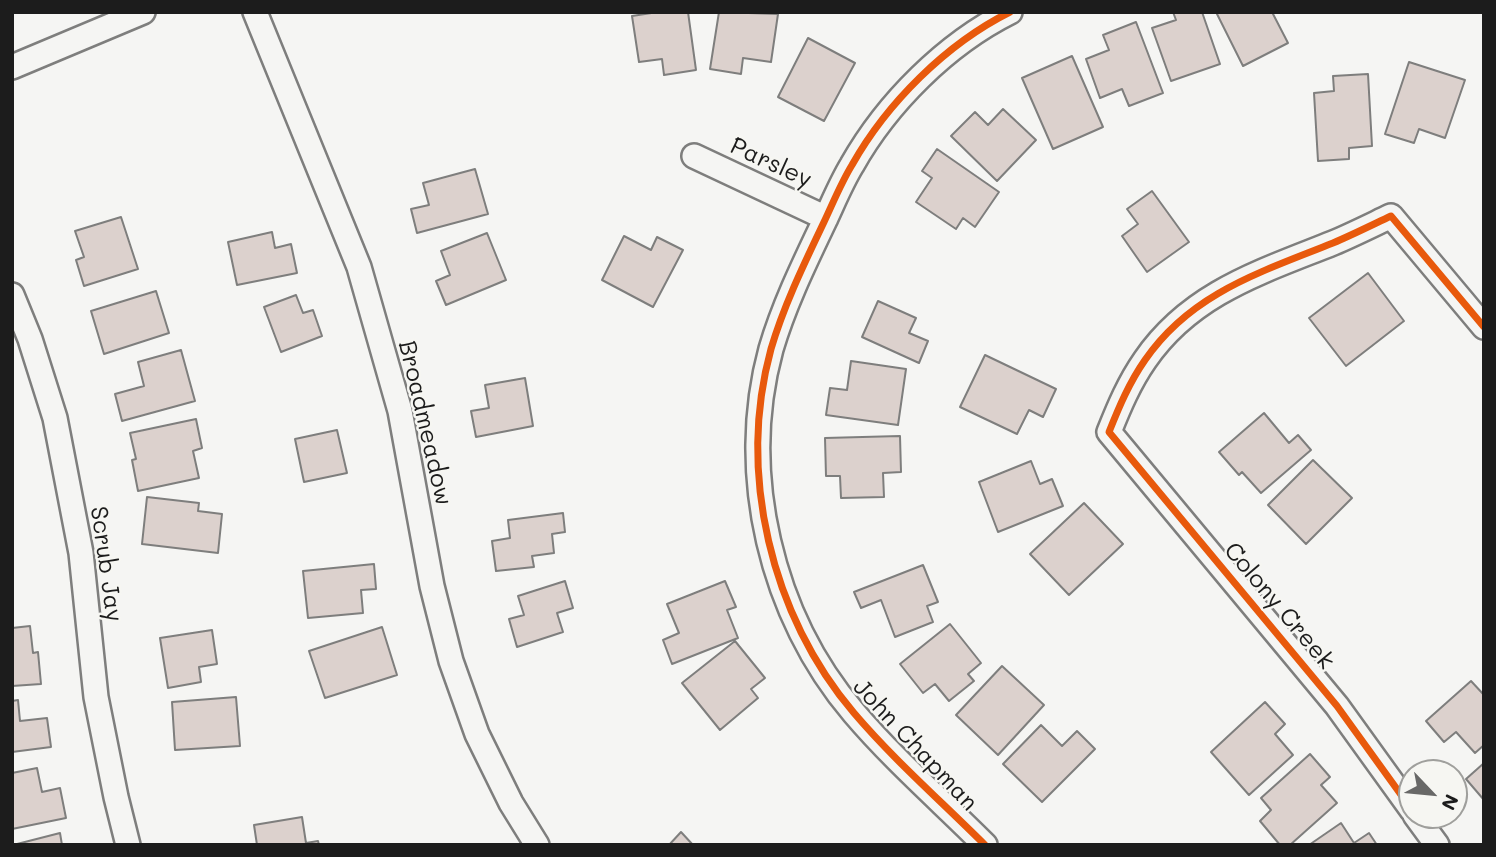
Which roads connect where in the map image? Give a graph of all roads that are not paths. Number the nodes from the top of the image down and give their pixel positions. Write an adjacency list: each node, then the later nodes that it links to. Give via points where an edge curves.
1 (143, 12): 4 (street)
2 (255, 12): 12 (street, Broadmeadow, via 359,267 400,411 432,586 451,661 477,734)
3 (1010, 12): 6 (street, John Chapman, via 970,37 904,95 852,164)
4 (12, 67)
5 (694, 156): 6 (street, Parsley)
6 (825, 218): 13 (street, John Chapman, via 783,311 763,393 759,478 774,562 806,641 840,695)
7 (12, 295): 11 (street, Scrub Jay, via 55,418 81,554 96,697)
8 (1484, 327): 9 (street, Colony Creek, via 1391,216 1240,280 1180,320 1145,359 1109,432 1337,706)
9 (1398, 791)
10 (1425, 829): 14 (street)
11 (128, 845)
12 (537, 845)
13 (985, 845)
14 (1437, 845)

